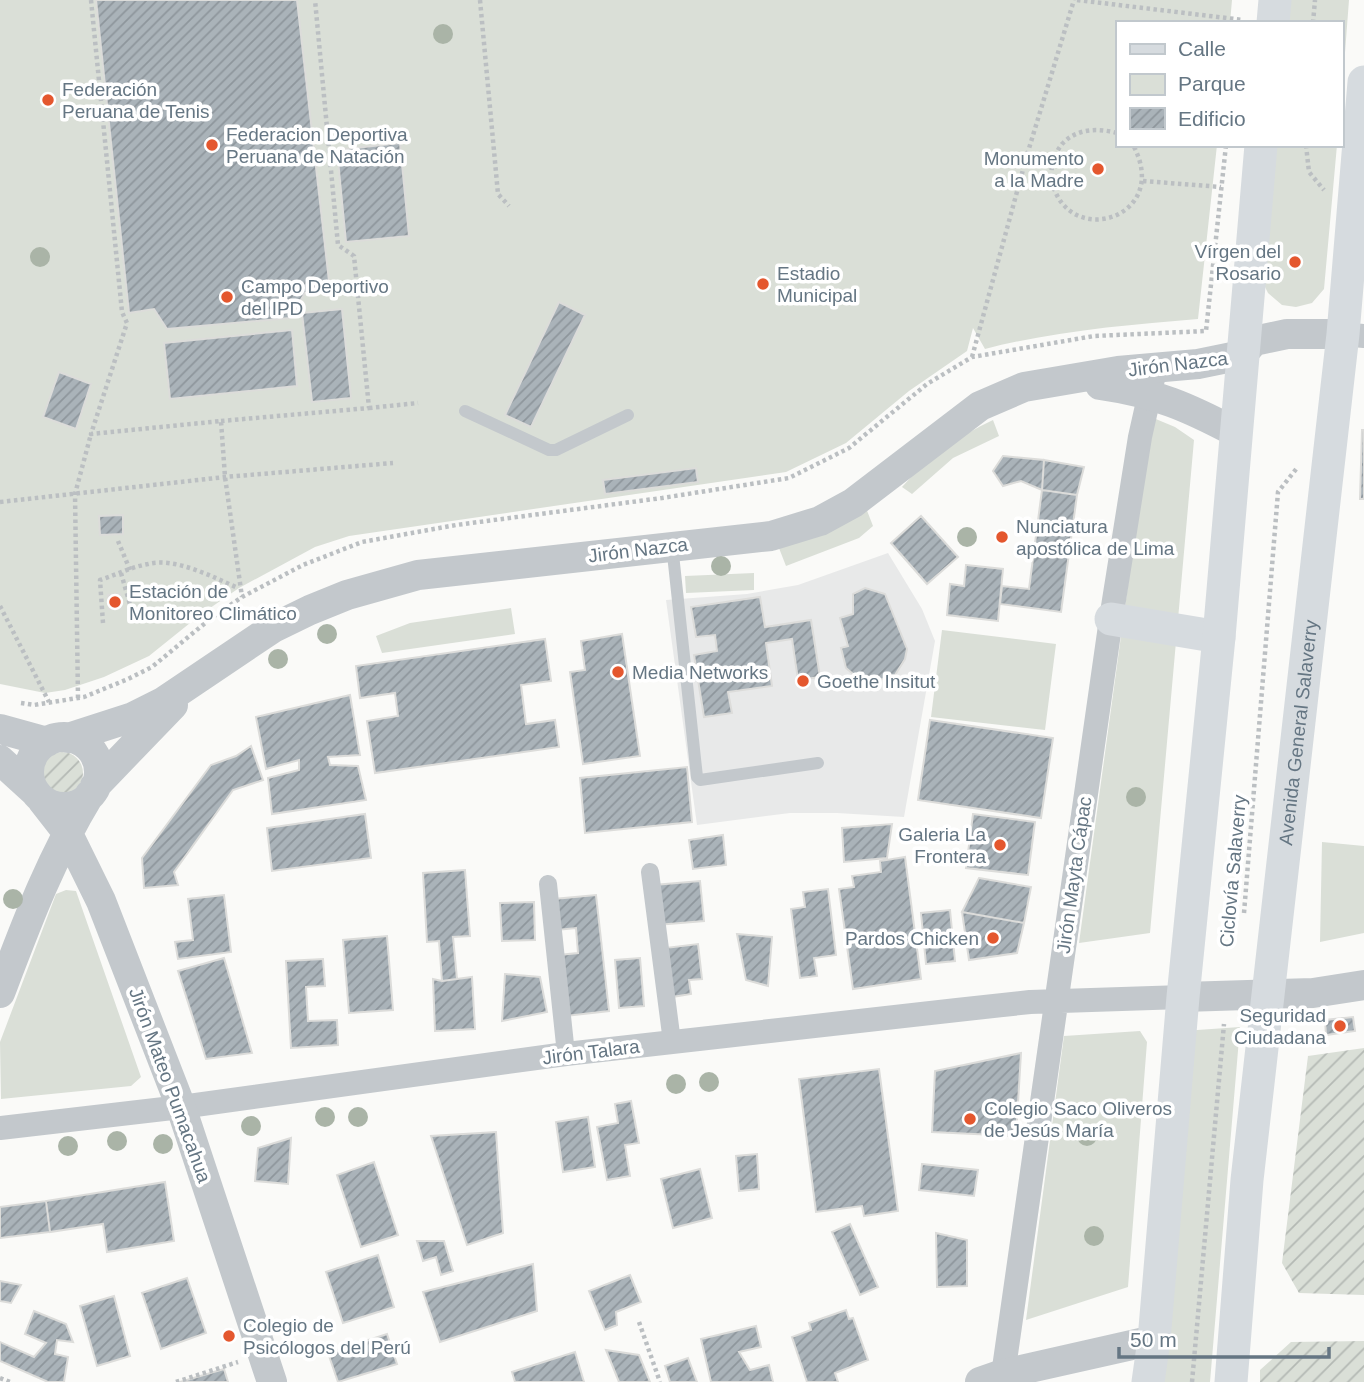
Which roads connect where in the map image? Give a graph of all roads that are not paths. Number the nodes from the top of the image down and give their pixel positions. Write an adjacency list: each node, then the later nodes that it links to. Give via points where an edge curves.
1 (1364, 82): 3 (main road, Avenida General Salaverry)
2 (1261, 147): 4 (main road)
3 (1353, 335): 4 (street, Jirón Nazca, via 1287,334 1254,341); 24 (main road, Avenida General Salaverry)
4 (1242, 355): 5 (street, Jirón Nazca); 8 (main road)
5 (1153, 381): 8 (street, Jirón Nazca); 9 (street, Jirón Nazca, via 1068,381 1024,387 980,406 853,503 820,521 771,536); 10 (street, Jirón Mayta Cápac)
6 (465, 411): 7 (lane, via 549,450)
7 (628, 415)
8 (1237, 433): 11 (main road)
9 (672, 545): 12 (street, Jirón Nazca, via 418,575 382,585 273,628); 16 (lane, via 697,777)
10 (1111, 619): 11 (main road); 26 (street, Jirón Mayta Cápac)
11 (1219, 636): 25 (main road)
12 (192, 684): 14 (street, Jirón Nazca, via 133,717); 17 (street, Jirón Nazca)
13 (0, 729): 14 (street)
14 (57, 740): 17 (street, via 87,747 94,755 98,765); 18 (street, via 32,758 30,781)
15 (0, 760): 18 (street)
16 (818, 763)
17 (93, 790): 18 (street, via 72,806 51,805); 19 (street)
18 (38, 795): 19 (street, Jirón Mateo Pumacahua)
19 (67, 832): 23 (street); 29 (street, Jirón Mateo Pumacahua, via 101,901)
20 (650, 872): 27 (street)
21 (548, 884): 28 (street)
22 (1364, 985): 24 (street)
23 (0, 993)
24 (1269, 995): 25 (street); 35 (main road, Avenida General Salaverry, via 1247,1180)
25 (1183, 997): 26 (street, Jirón Talara); 31 (main road)
26 (1056, 1001): 27 (street, Jirón Talara); 32 (street, Jirón Mayta Cápac)
27 (672, 1042): 28 (street, Jirón Talara)
28 (566, 1054): 29 (street, Jirón Talara)
29 (181, 1107): 30 (street, Jirón Talara); 33 (street, Jirón Mateo Pumacahua)
30 (0, 1128)
31 (1154, 1340): 32 (street); 34 (main road)
32 (995, 1379)
33 (272, 1382)
34 (1148, 1382)
35 (1231, 1382)

